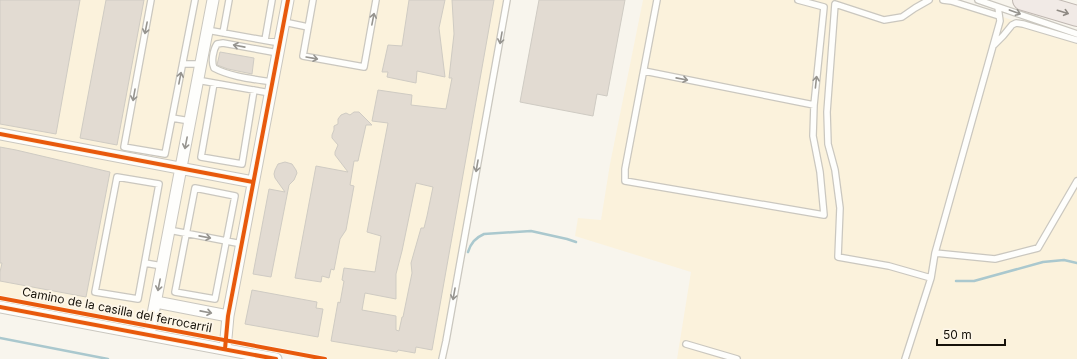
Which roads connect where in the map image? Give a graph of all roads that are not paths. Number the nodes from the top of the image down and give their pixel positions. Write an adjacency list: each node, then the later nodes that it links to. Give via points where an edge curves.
1 (151, 0): 36 (lane, one-way to 36, via 124,147 165,154)
2 (194, 0): 28 (lane)
3 (213, 0): 21 (street)
4 (229, 0): 22 (lane)
5 (272, 0): 24 (lane)
6 (288, 0): 19 (street)
7 (313, 0): 20 (lane)
8 (376, 0): 20 (lane, one-way to 8, via 303,56 364,67)
9 (507, 0): 57 (lane, one-way to 57)
10 (657, 0): 30 (lane)
11 (798, 0): 35 (lane, one-way to 11, via 824,7)
12 (929, 0): 49 (lane, via 902,17 884,20 835,4 827,112 828,144 835,170 840,208 838,257 889,266)
13 (943, 0): 17 (lane)
14 (978, 0): 16 (lane)
15 (1023, 0): 18 (highway, one-way to 18)
16 (998, 6): 17 (lane); 23 (lane, one-way to 23)
17 (999, 16): 27 (lane, via 1000,21)
18 (1077, 16)
19 (284, 22): 20 (lane); 26 (street)
20 (308, 27)
21 (207, 30): 22 (lane); 29 (street)
22 (223, 33): 24 (lane)
23 (1077, 34)
24 (265, 40): 26 (lane)
25 (1077, 40): 27 (lane, via 1016,23)
26 (279, 48): 33 (street); 33 (lane, one-way to 33, via 223,43 215,47 212,63 214,68)
27 (992, 48): 46 (lane)
28 (183, 64): 29 (lane); 36 (lane, one-way to 28)
29 (201, 64): 31 (street)
30 (644, 71): 35 (lane, one-way to 35); 35 (lane, via 625,169 625,181 824,215 813,136)
31 (198, 80): 32 (lane); 37 (street)
32 (214, 83): 34 (lane); 34 (lane, via 201,157 242,164)
33 (271, 88): 34 (lane); 41 (street)
34 (254, 90)
35 (814, 105)
36 (172, 118): 37 (lane)
37 (190, 121): 39 (street, one-way to 39)
38 (0, 134): 39 (street)
39 (181, 169): 41 (street); 42 (street)
40 (1077, 181): 46 (lane, via 1038,248 995,260)
41 (253, 182): 45 (street)
42 (169, 230): 43 (lane); 48 (street)
43 (186, 233): 44 (lane, one-way to 44); 44 (lane, via 195,188 234,196); 44 (lane, via 175,292 215,299)
44 (226, 241): 45 (lane)
45 (242, 244): 52 (street)
46 (935, 253): 49 (lane)
47 (145, 262): 47 (lane, via 159,184 118,177 95,292 138,299); 48 (lane)
48 (162, 266): 50 (street, one-way to 50)
49 (931, 278): 59 (lane)
50 (156, 302): 52 (street, one-way to 52); 53 (street)
51 (0, 307): 53 (street, Camino de la casilla del ferrocarril)
52 (228, 316): 55 (street)
53 (149, 335): 55 (street, Camino de la casilla del ferrocarril)
54 (686, 344): 58 (lane)
55 (225, 349): 56 (street, Camino de la casilla del ferrocarril)
56 (276, 359)
57 (442, 359)
58 (737, 359)
59 (905, 359)

